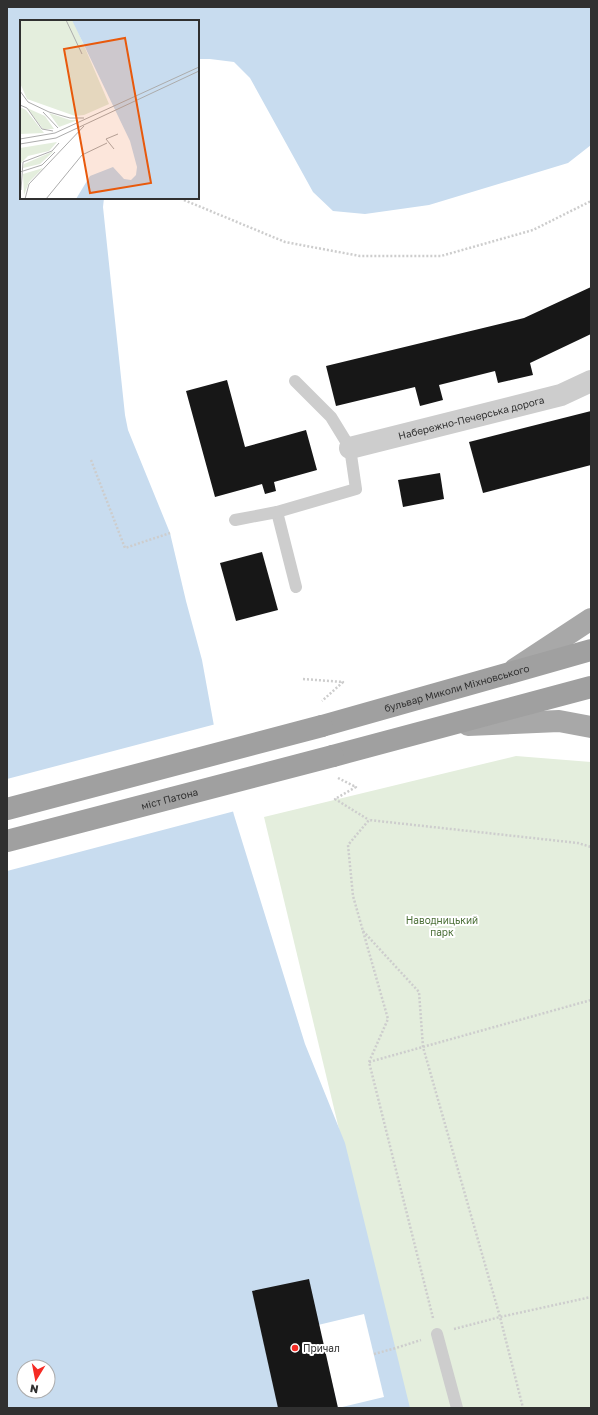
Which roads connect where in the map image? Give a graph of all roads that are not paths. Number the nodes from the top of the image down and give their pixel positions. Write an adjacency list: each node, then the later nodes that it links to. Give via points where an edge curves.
1 (295, 381): 3 (lane, via 331,417)
2 (591, 381): 3 (street, Набережно-Печерська дорога, via 561,395)
3 (350, 448): 4 (lane, via 356,489)
4 (277, 512): 5 (lane); 6 (lane)
5 (235, 520)
6 (296, 587)
7 (591, 619): 9 (main road)
8 (591, 650): 9 (highway, бульвар Миколи Міхновського)
9 (509, 672): 13 (highway, бульвар Миколи Міхновського, bridge, via 322,726)
10 (591, 687): 11 (highway)
11 (445, 726): 12 (main road, via 559,721); 14 (highway, міст Патона, bridge, via 335,766)
12 (591, 727)
13 (7, 810)
14 (7, 841)
15 (437, 1334): 16 (lane)
16 (457, 1408)

